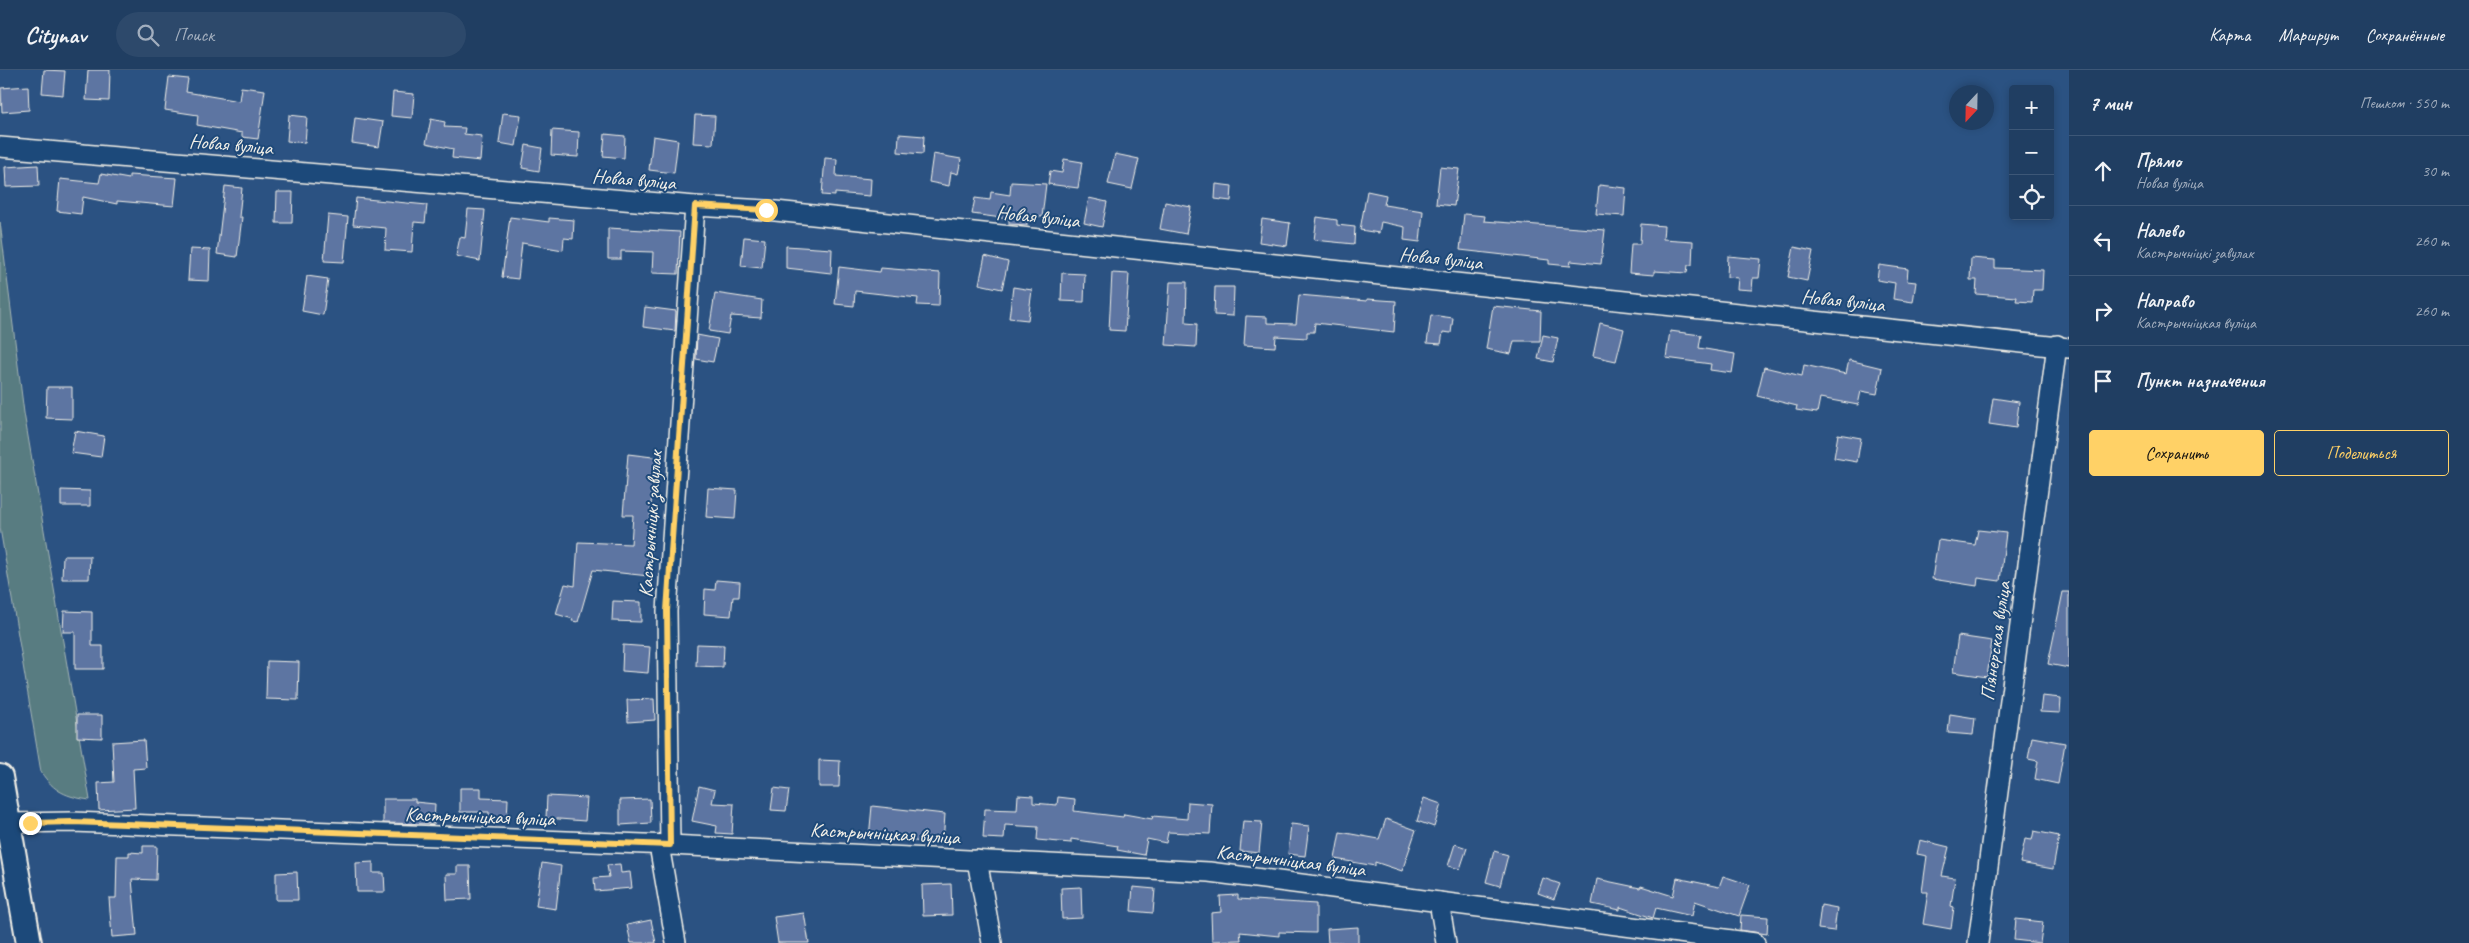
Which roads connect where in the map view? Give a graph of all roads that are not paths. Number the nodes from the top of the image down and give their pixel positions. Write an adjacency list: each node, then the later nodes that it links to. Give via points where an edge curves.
1 (0, 147): 2 (street, Новая вуліца)
2 (695, 206): 3 (street, Новая вуліца, via 776,211); 6 (street, Кастрычніцкі завулак, via 667,611)
3 (2063, 346): 14 (street, Піянерская вуліца)
4 (0, 777): 5 (main road)
5 (9, 823): 6 (street, Кастрычніцкая вуліца, via 73,822); 9 (main road)
6 (665, 845): 7 (street, Кастрычніцкая вуліца); 10 (street, Кастрычніцкі завулак)
7 (977, 860): 8 (street, Кастрычніцкая вуліца, via 1209,872); 11 (street)
8 (1439, 902): 12 (street); 13 (street, Кастрычніцкая вуліца)
9 (30, 943)
10 (676, 943)
11 (992, 943)
12 (1446, 943)
13 (1755, 943)
14 (1978, 943)

